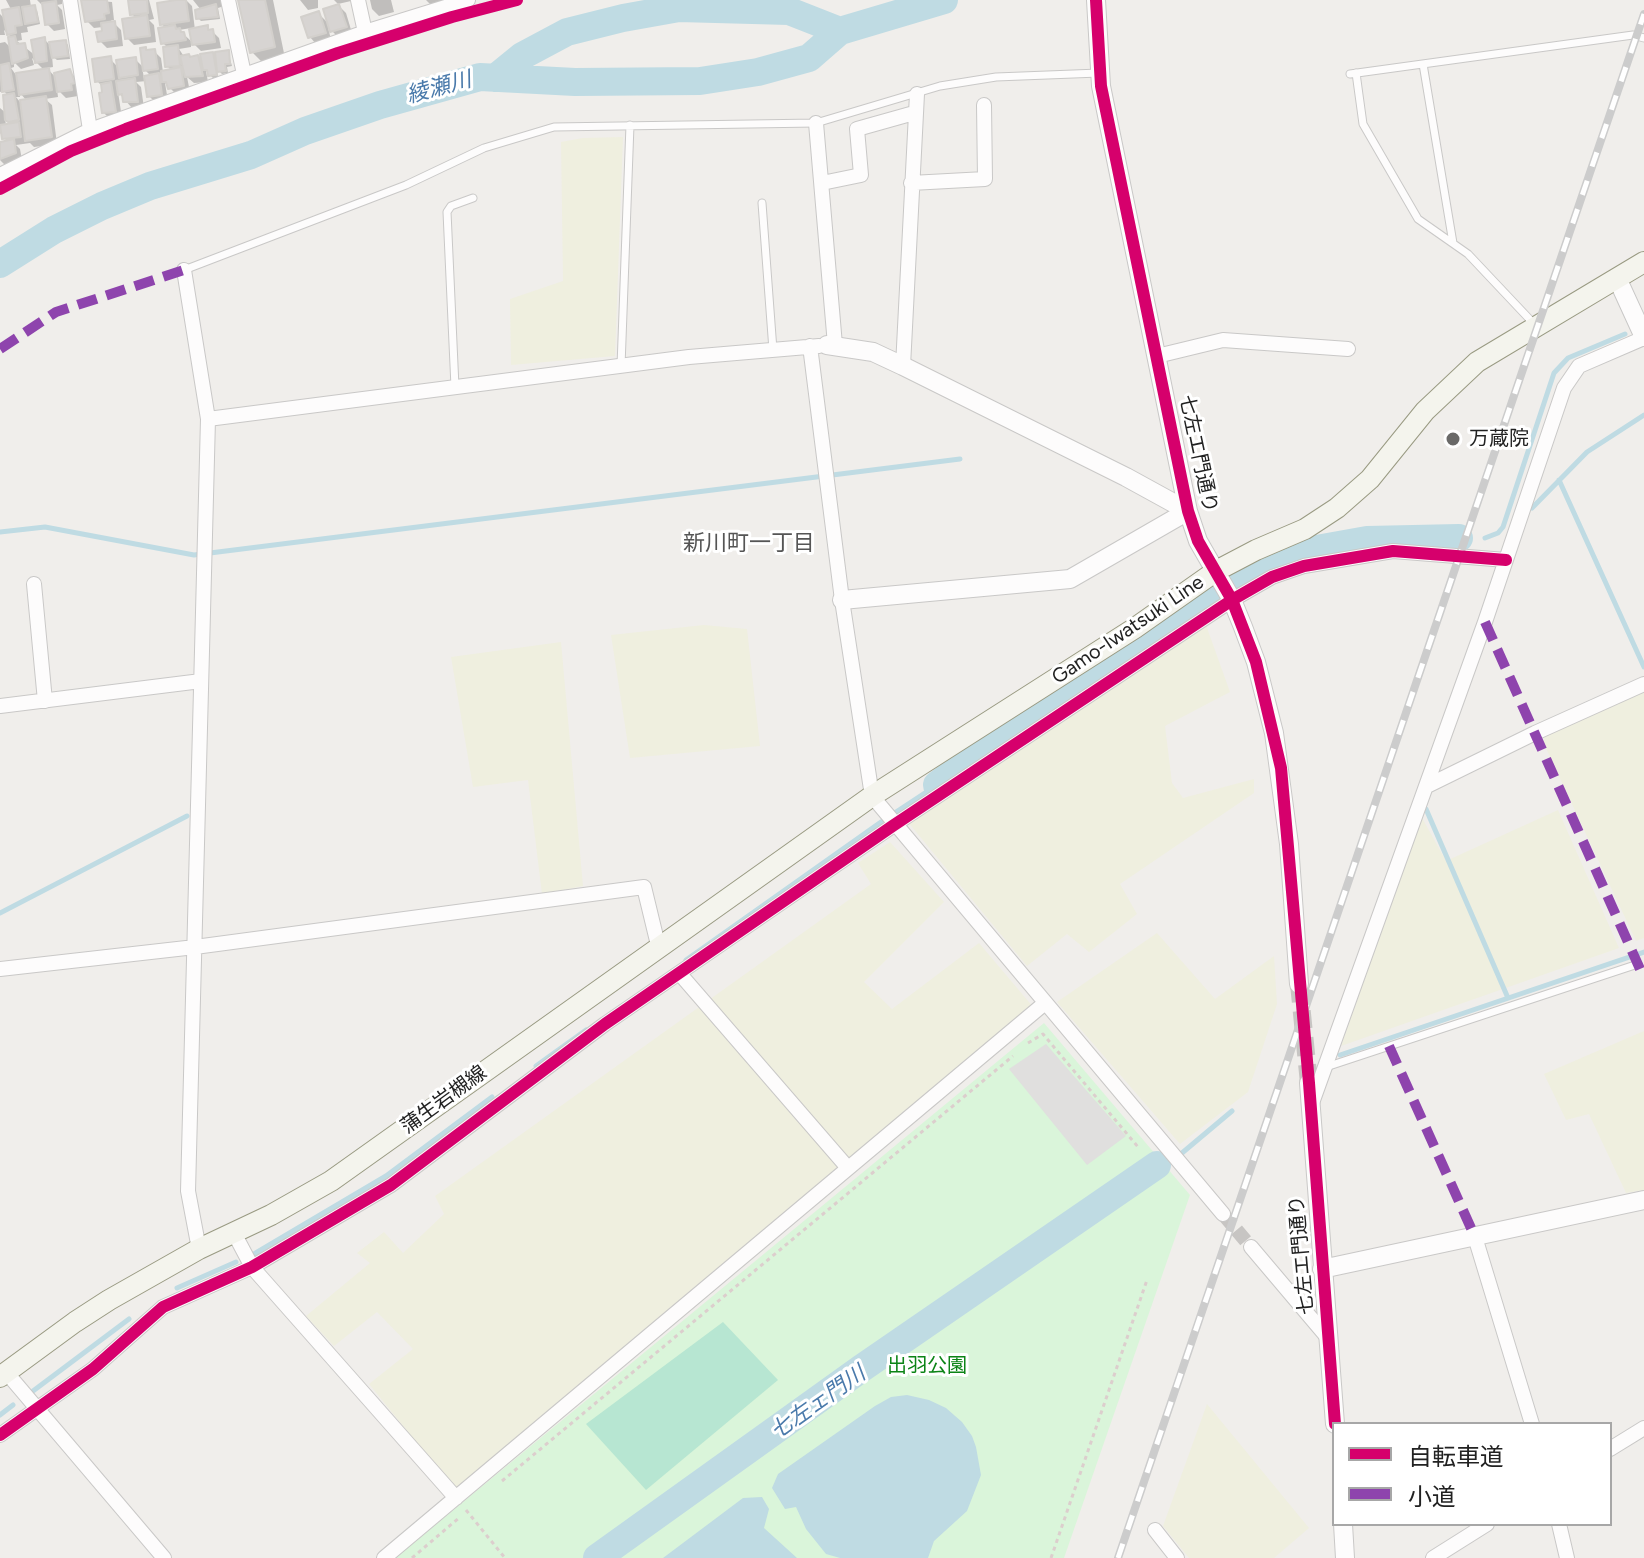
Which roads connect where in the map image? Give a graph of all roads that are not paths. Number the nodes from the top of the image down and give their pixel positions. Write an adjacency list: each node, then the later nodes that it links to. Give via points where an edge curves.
1 (70, 0): 16 (street)
2 (228, 0): 10 (street)
3 (358, 0): 6 (street)
4 (468, 0): 6 (street)
5 (1096, 0): 9 (street, 七左エ門通り)
6 (365, 32): 10 (street)
7 (1644, 38): 8 (lane, via 1633,35)
8 (1423, 64): 22 (lane); 22 (lane, via 1353,74 1363,124 1418,219)
9 (1099, 69): 11 (lane, via 996,77); 31 (street, 七左エ門通り)
10 (244, 74): 16 (street)
11 (917, 94): 13 (street); 14 (lane)
12 (984, 105): 19 (street, via 985,179)
13 (914, 113): 18 (street, via 857,129 861,175); 19 (street)
14 (816, 123): 15 (lane); 18 (street)
15 (630, 125): 24 (lane, via 554,127 484,148 406,185); 32 (lane)
16 (90, 130): 17 (street)
17 (0, 175)
18 (822, 183): 28 (street)
19 (911, 183): 33 (street)
20 (473, 198): 34 (lane, via 447,212)
21 (762, 203): 30 (lane)
22 (1453, 244): 26 (lane)
23 (1644, 262): 25 (main road, Gamo-Iwatsuki Line)
24 (184, 270): 35 (street)
25 (1617, 278): 26 (main road, Gamo-Iwatsuki Line); 27 (street)
26 (1536, 327): 38 (main road, Gamo-Iwatsuki Line, via 1477,362 1451,385 1370,479 1337,508)
27 (1644, 337): 37 (street, via 1579,366 1569,378)
28 (824, 345): 30 (street); 33 (street, via 873,352); 40 (street)
29 (1348, 349): 31 (street, via 1223,340)
30 (773, 350): 32 (street)
31 (1157, 356): 36 (street, 七左エ門通り)
32 (621, 366): 34 (street)
33 (903, 366): 36 (street)
34 (455, 387): 35 (street)
35 (208, 419): 42 (street)
36 (1188, 511): 38 (street, 七左エ門通り); 40 (street, via 1070,579)
37 (1506, 560): 41 (street, via 1393,551 1304,566); 46 (street)
38 (1216, 571): 41 (street, 七左エ門通り); 47 (main road, Gamo-Iwatsuki Line)
39 (34, 584): 44 (street)
40 (842, 600): 47 (street)
41 (1232, 600): 48 (street); 54 (street, 七左エ門通り, via 1256,662 1281,768)
42 (201, 681): 44 (street); 49 (street)
43 (1644, 684): 46 (street)
44 (45, 701): 45 (street)
45 (0, 706)
46 (1427, 786): 56 (street)
47 (872, 796): 48 (street); 50 (main road, 蒲生岩槻線)
48 (894, 825): 53 (street); 55 (street)
49 (195, 947): 50 (street, via 644,887); 52 (street); 65 (street, via 188,1191)
50 (659, 949): 62 (main road, 蒲生岩槻線, via 331,1181)
51 (1638, 964): 56 (lane)
52 (0, 969)
53 (680, 974): 59 (street); 66 (street, via 391,1185)
54 (1299, 984)
55 (1045, 1003): 59 (street); 61 (street)
56 (1326, 1067): 58 (street)
57 (1309, 1083): 58 (street, 七左エ門通り)
58 (1310, 1108): 67 (street, 七左エ門通り)
59 (848, 1168): 76 (street)
60 (1644, 1200): 63 (street)
61 (1223, 1214)
62 (234, 1233): 65 (main road, 蒲生岩槻線); 66 (street)
63 (1475, 1237): 67 (street); 72 (street)
64 (1251, 1247): 68 (street)
65 (199, 1249): 69 (main road, 蒲生岩槻線, via 75,1322)
66 (252, 1267): 70 (street, via 163,1307); 76 (street)
67 (1322, 1269): 68 (street, 七左エ門通り)
68 (1328, 1338): 71 (street, 七左エ門通り)
69 (3, 1375): 70 (street)
70 (37, 1410): 74 (street); 81 (street)
71 (1335, 1422)
72 (1531, 1422)
73 (1644, 1428): 75 (street)
74 (0, 1435)
75 (1612, 1448)
76 (456, 1498): 82 (street)
77 (1343, 1526): 84 (street)
78 (1484, 1526): 85 (street)
79 (1559, 1526): 86 (street)
80 (1155, 1530): 83 (street)
81 (164, 1558)
82 (384, 1558)
83 (1177, 1558)
84 (1345, 1558)
85 (1433, 1558)
86 (1567, 1558)

